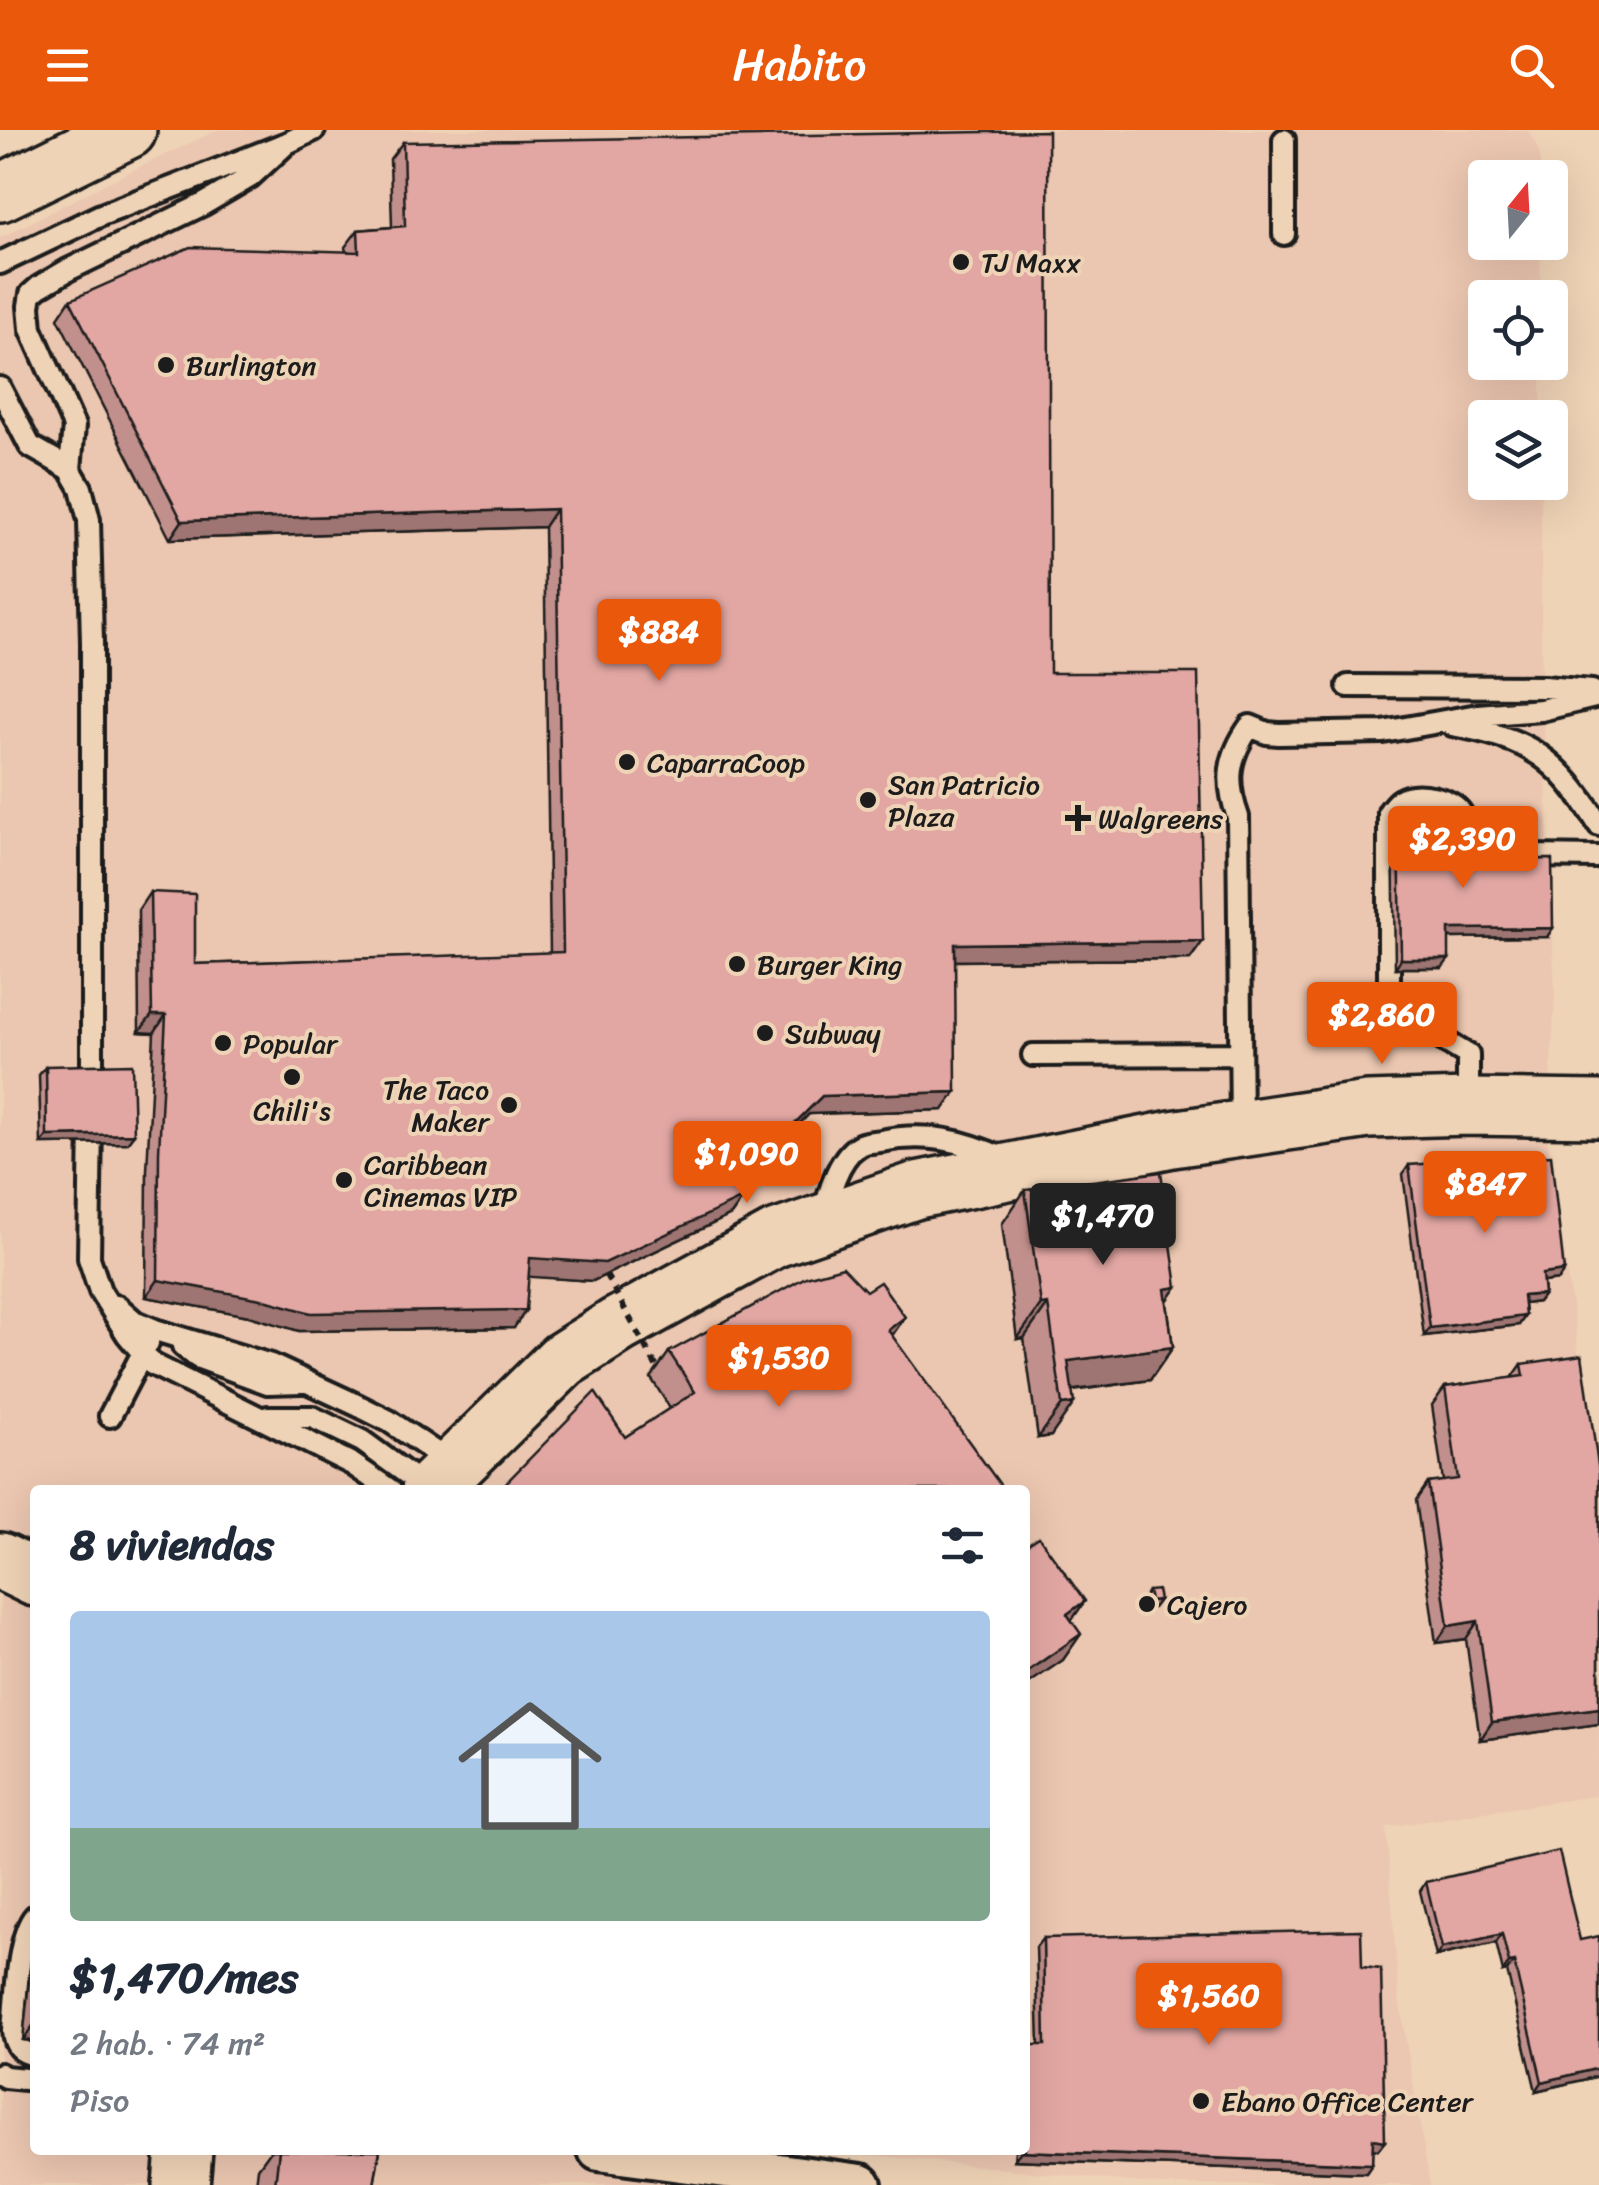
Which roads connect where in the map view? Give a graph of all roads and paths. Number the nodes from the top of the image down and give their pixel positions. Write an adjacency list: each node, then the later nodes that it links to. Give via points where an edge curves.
1 (128, 130): 5 (street)
2 (314, 130): 4 (lane)
3 (1284, 140): 6 (lane)
4 (287, 143): 7 (lane); 9 (lane, via 235,186 31,294 30,329 74,426)
5 (0, 193)
6 (1284, 234)
7 (0, 262)
8 (0, 388): 9 (lane, via 30,446)
9 (70, 468): 21 (lane, via 89,520 90,1258)
10 (1348, 686): 11 (lane, via 1544,687)
11 (1599, 694): 12 (lane, via 1541,710)
12 (1440, 722): 13 (lane, via 1541,754); 15 (lane, via 1382,732 1297,734 1250,726 1241,738 1230,774 1238,816)
13 (1599, 825)
14 (1599, 858): 17 (lane, via 1466,855 1465,826 1450,803 1411,796 1389,812 1389,993 1415,1022 1468,1055)
15 (1240, 1054): 16 (lane); 19 (lane)
16 (1033, 1056)
17 (1468, 1107): 18 (street); 19 (street, via 1368,1110)
18 (1599, 1109)
19 (1241, 1130): 27 (street, via 917,1190 775,1239 563,1360)
20 (606, 1275): 24 (path, bridge)
21 (100, 1292): 22 (lane, via 134,1321); 23 (lane)
22 (163, 1333): 23 (lane); 27 (lane, via 272,1365 389,1421)
23 (143, 1353): 25 (lane); 26 (lane, via 152,1364)
24 (660, 1373)
25 (110, 1416)
26 (262, 1417): 27 (lane, via 312,1417); 28 (lane)
27 (438, 1482)
28 (383, 1485)
29 (0, 1560): 30 (street)
30 (30, 1575)
31 (30, 1921): 32 (lane, via 12,2030 18,2049)
32 (30, 2053)
33 (0, 2074): 34 (lane)
34 (30, 2079)
35 (183, 2155): 38 (street)
36 (638, 2155): 37 (street)
37 (847, 2183)
38 (180, 2185)

